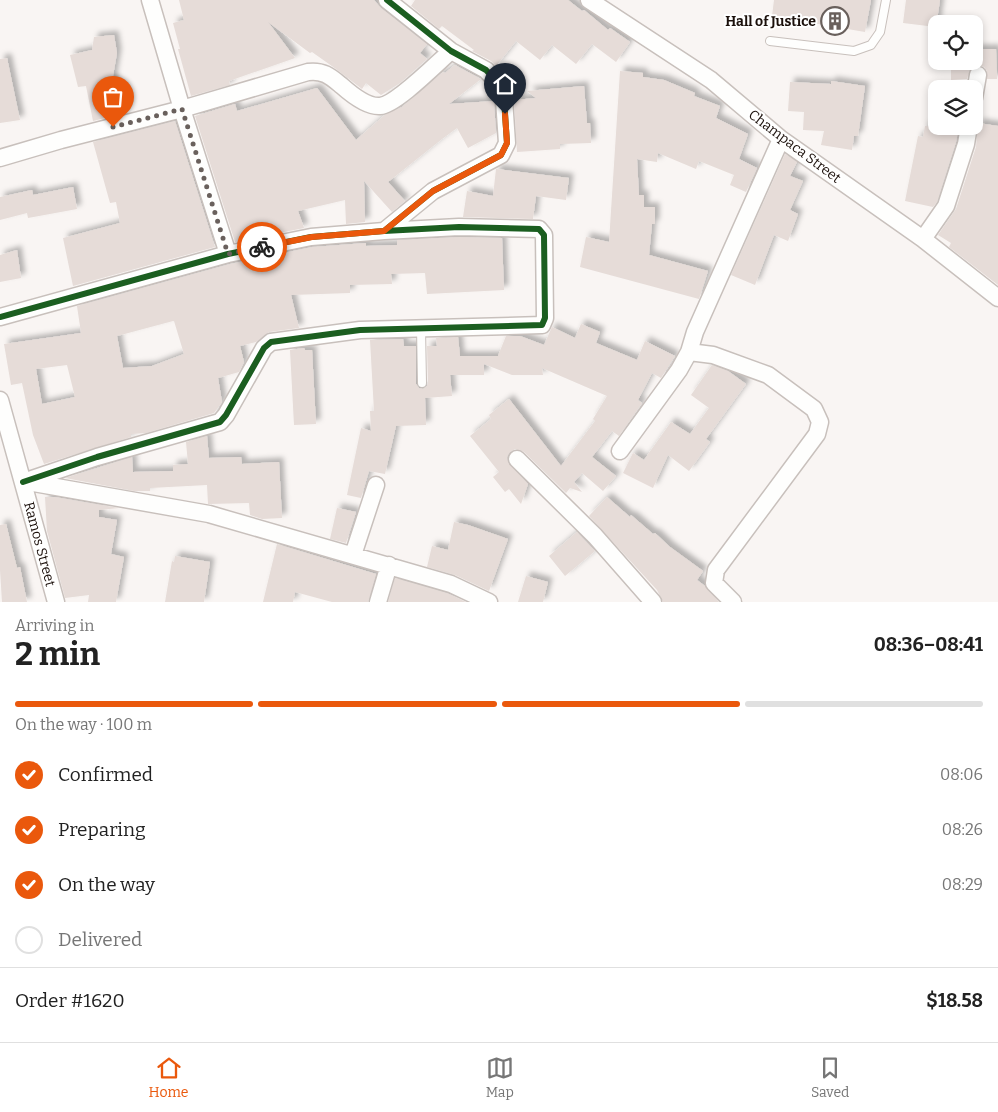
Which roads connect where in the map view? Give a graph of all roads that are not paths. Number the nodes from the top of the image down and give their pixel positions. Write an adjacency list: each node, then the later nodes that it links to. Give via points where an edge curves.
1 (150, 0): 9 (street)
2 (387, 0): 6 (street)
3 (589, 0): 11 (street, Champaca Street, via 712,80)
4 (886, 0): 5 (lane, via 880,32 872,45 854,51)
5 (770, 41)
6 (451, 51): 9 (street, via 396,99 380,106 351,94 326,73 317,71); 13 (street, via 486,70 499,84 504,99 507,143 501,155 433,191)
7 (978, 75): 8 (street)
8 (977, 80)
9 (182, 109): 12 (street); 15 (street)
10 (968, 135): 14 (street, via 946,206)
11 (781, 139): 14 (street, Champaca Street); 19 (street, via 694,332)
12 (0, 158)
13 (384, 231): 15 (street, via 312,237); 18 (street, via 459,227 539,229 544,235 545,318 542,325)
14 (923, 239): 16 (street, Champaca Street)
15 (228, 254): 17 (street)
16 (998, 298)
17 (0, 318)
18 (421, 328): 20 (lane); 24 (street, via 360,330 271,342 264,348 220,422 97,457)
19 (689, 352): 22 (street, via 680,370); 32 (street, via 713,355 768,375 814,408 820,422 818,434 716,570 714,583)
20 (422, 383)
21 (0, 400): 24 (street, Ramos Street)
22 (620, 451)
23 (517, 459): 31 (street, via 596,536)
24 (25, 482): 26 (street, via 209,514); 28 (street, Ramos Street)
25 (376, 485): 26 (street)
26 (353, 555): 27 (street)
27 (389, 565): 29 (street); 30 (street, via 450,584)
28 (56, 602)
29 (378, 602)
30 (489, 602)
31 (653, 602)
32 (733, 602)

